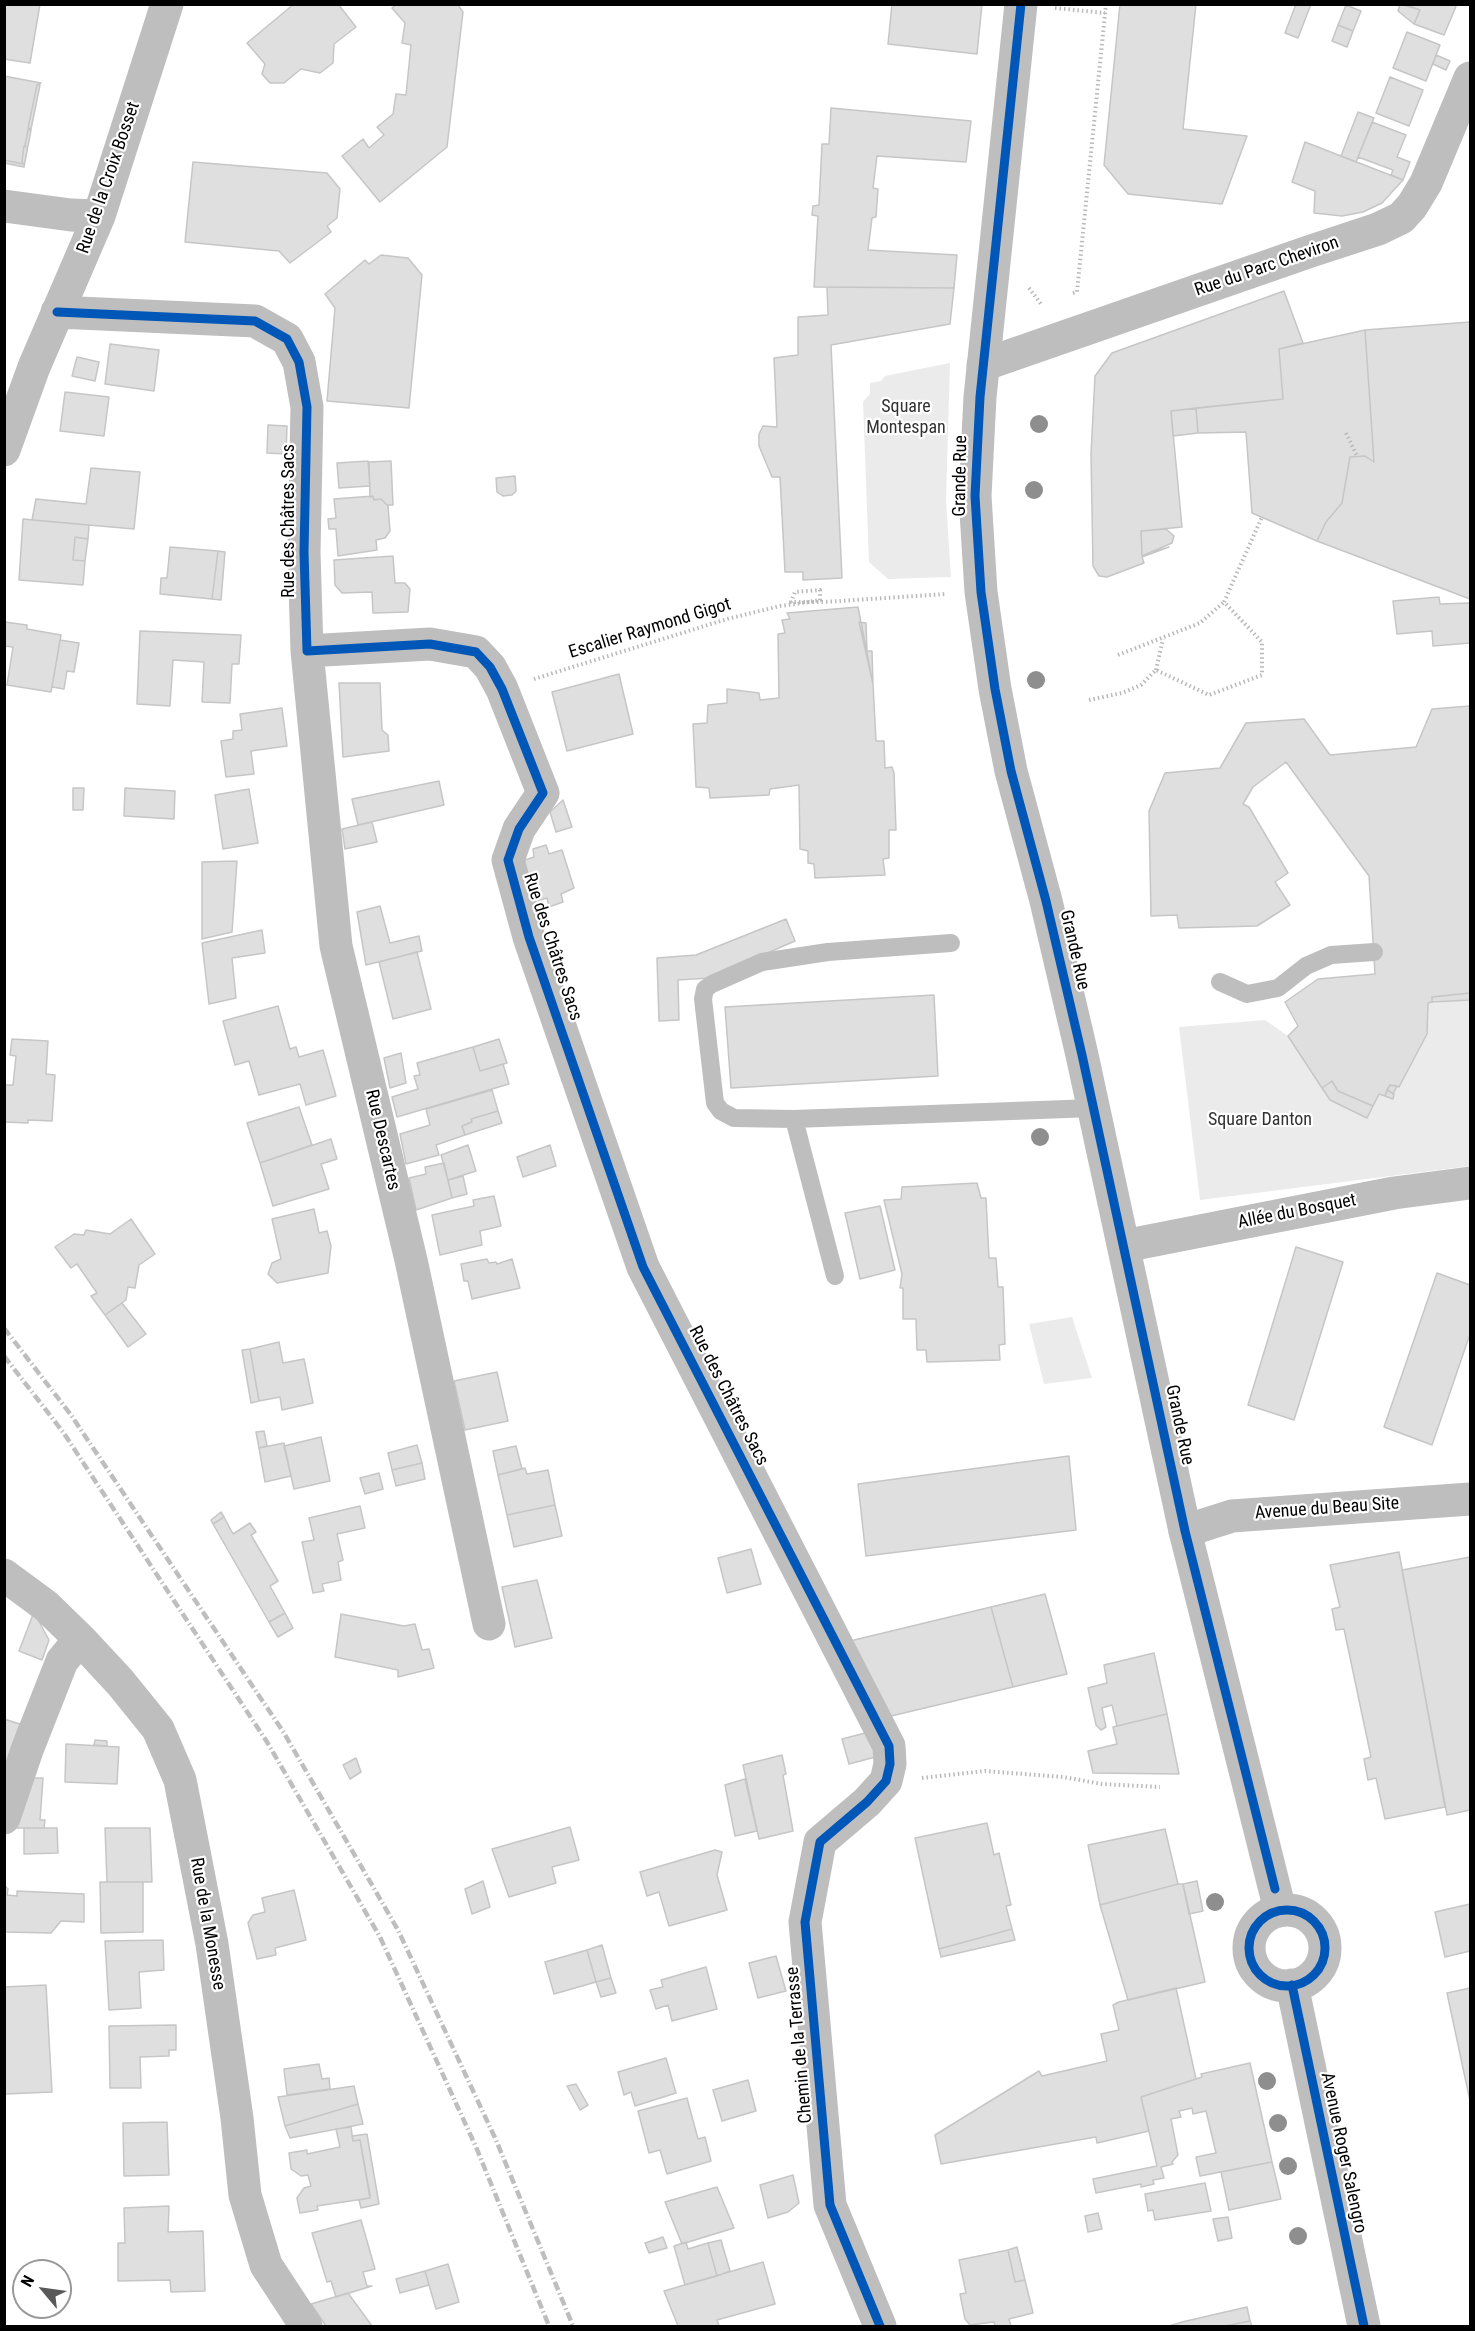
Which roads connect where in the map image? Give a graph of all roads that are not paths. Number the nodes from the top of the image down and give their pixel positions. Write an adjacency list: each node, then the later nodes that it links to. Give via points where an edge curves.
1 (167, 4): 5 (street, Rue de la Croix Bosset)
2 (1035, 6): 7 (street, Grande Rue)
3 (1470, 78): 7 (street, Rue du Parc Cheviron, via 1426,183 1401,218 1378,230)
4 (4, 206): 5 (street)
5 (99, 216): 6 (street, Rue de la Croix Bosset)
6 (57, 312): 8 (street, Rue de la Croix Bosset); 9 (street, Rue des Châtres Sacs, via 255,321 288,339 298,362 307,407 303,552)
7 (983, 365): 13 (street, Grande Rue, via 975,496 981,592 995,689 1011,771)
8 (4, 450)
9 (307, 651): 21 (street, Rue Descartes, via 336,946 411,1260); 23 (street, Rue des Châtres Sacs, via 430,644 476,652 502,688 543,793 519,829 508,860 529,937 640,1256 889,1746 890,1764)
10 (951, 943): 14 (lane, via 828,952 762,962 705,989 716,1103 734,1118)
11 (1374, 952): 12 (lane, via 1331,955 1306,966 1278,988 1247,994)
12 (1220, 982)
13 (1094, 1108): 14 (lane); 16 (street, Grande Rue)
14 (794, 1119): 17 (lane)
15 (1470, 1183): 16 (street, Allée du Bosquet, via 1394,1193)
16 (1124, 1246): 19 (street, Grande Rue)
17 (835, 1276)
18 (1470, 1499): 19 (street, Avenue du Beau Site, via 1233,1515)
19 (1185, 1531): 25 (street, Grande Rue)
20 (4, 1575): 22 (street, Rue de la Monesse)
21 (489, 1624)
22 (80, 1639): 24 (street, via 62,1661); 27 (street, Rue de la Monesse, via 158,1729 180,1780 212,1944 245,2195 266,2265)
23 (885, 1781): 28 (street, Chemin de la Terrasse, via 820,1842 805,1922 830,2205)
24 (4, 1818)
25 (1277, 1899): 26 (street, via 1257,1923 1249,1943 1250,1957 1270,1982); 26 (street, via 1308,1916 1323,1936 1321,1964 1302,1983)
26 (1292, 1985): 29 (street, Avenue Roger Salengro)
27 (306, 2326)
28 (880, 2326)
29 (1364, 2326)

